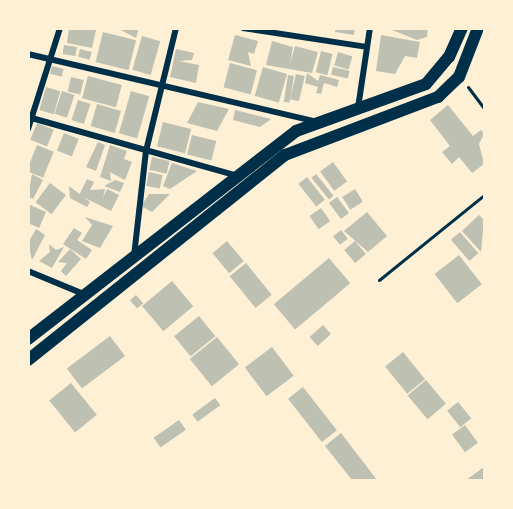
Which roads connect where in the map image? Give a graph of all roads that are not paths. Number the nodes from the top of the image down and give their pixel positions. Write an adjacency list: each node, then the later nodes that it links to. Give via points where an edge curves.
1 (60, 28): 9 (street)
2 (176, 28): 10 (street)
3 (243, 28): 7 (street)
4 (370, 28): 7 (street)
5 (462, 28): 11 (main road, via 449,57 426,84)
6 (478, 28): 20 (main road, via 459,77 420,107 285,155)
7 (367, 47): 11 (street)
8 (28, 54): 9 (street)
9 (51, 59): 10 (street); 12 (street)
10 (164, 85): 13 (street); 15 (street)
11 (357, 109): 13 (main road)
12 (30, 117): 14 (street); 15 (street)
13 (317, 122): 16 (main road, via 277,143)
14 (28, 129)
15 (146, 151): 16 (street); 17 (street)
16 (234, 175): 17 (main road)
17 (134, 256): 19 (main road)
18 (28, 271): 21 (street)
19 (105, 280): 20 (main road); 21 (main road)
20 (116, 292): 23 (main road)
21 (86, 296): 22 (main road)
22 (28, 339)
23 (28, 360)

